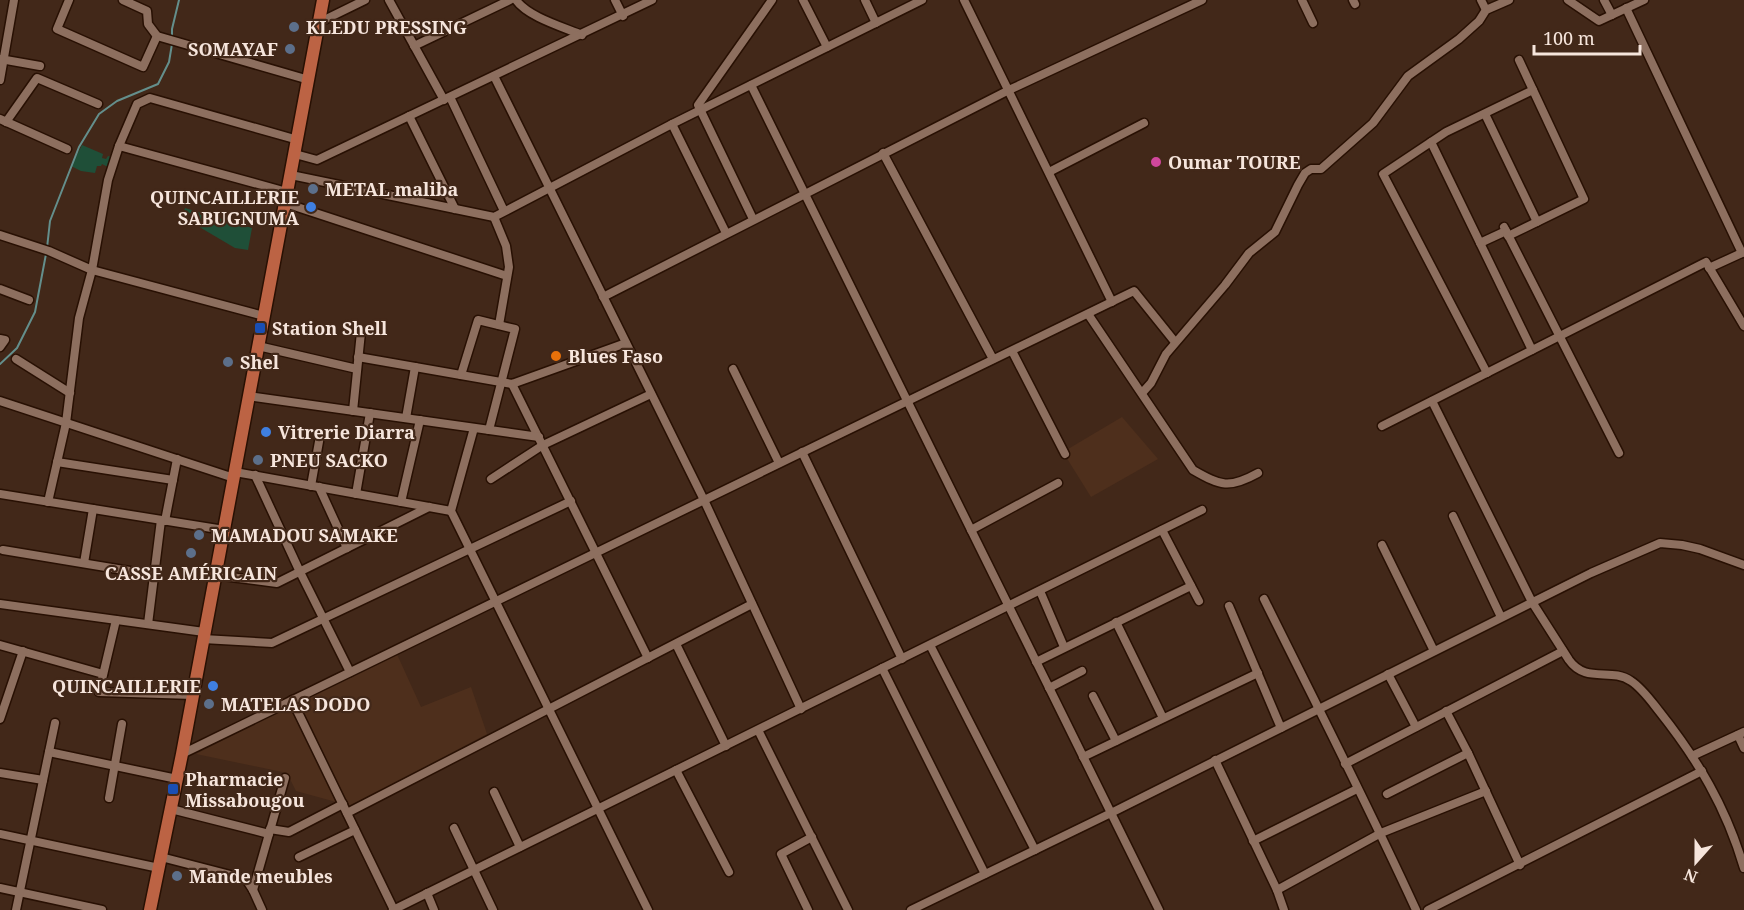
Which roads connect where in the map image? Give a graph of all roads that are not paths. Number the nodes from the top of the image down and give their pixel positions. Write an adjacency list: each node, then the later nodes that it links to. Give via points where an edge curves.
1 (14, 0): 34 (street)
2 (69, 0): 31 (street, via 57,29 143,67)
3 (123, 0): 31 (street, via 147,10 148,24)
4 (323, 0): 27 (main road)
5 (365, 0): 27 (street)
6 (389, 0): 32 (street)
7 (510, 0): 32 (street)
8 (516, 0): 30 (street, via 529,12)
9 (615, 0): 26 (street)
10 (652, 0): 26 (street)
11 (772, 0): 45 (street, via 698,105)
12 (804, 0): 33 (street)
13 (865, 0): 28 (street)
14 (922, 0): 28 (street)
15 (964, 0): 41 (street)
16 (1202, 0): 41 (street)
17 (1302, 0): 29 (street)
18 (1481, 0): 24 (street)
19 (1509, 0): 24 (street)
20 (1568, 0): 25 (street, via 1599,21)
21 (1604, 0): 25 (street)
22 (1644, 0): 23 (street)
23 (1626, 8): 25 (street); 71 (street)
24 (1486, 10): 86 (street, via 1459,39 1408,76 1373,123 1321,169 1305,173 1275,232 1249,253)
25 (1612, 15)
26 (623, 16): 30 (street)
27 (320, 22): 39 (main road)
28 (876, 23): 33 (street)
29 (1313, 23)
30 (582, 34): 37 (street)
31 (157, 36): 39 (street)
32 (414, 46): 43 (street)
33 (827, 47): 40 (street)
34 (2, 59): 36 (street); 38 (street)
35 (1519, 60): 42 (street)
36 (40, 66)
37 (494, 76): 43 (street); 59 (street)
38 (0, 80)
39 (309, 80): 51 (main road)
40 (751, 85): 45 (street); 60 (street)
41 (1009, 90): 55 (street); 57 (street)
42 (1533, 90): 46 (street); 66 (street, via 1584,198)
43 (447, 99): 47 (street); 63 (street)
44 (98, 104): 48 (street, via 37,78)
45 (700, 110): 50 (street); 65 (street)
46 (1485, 114): 52 (street); 66 (street)
47 (409, 116): 56 (street, via 317,160); 62 (street)
48 (3, 120): 54 (street)
49 (1144, 123): 57 (street)
50 (672, 124): 59 (street); 68 (street)
51 (298, 140): 53 (street, via 150,99 137,104); 56 (main road)
52 (1431, 142): 70 (street); 98 (street, via 1383,174)
53 (119, 146): 61 (street); 73 (street, via 108,180)
54 (67, 149)
55 (883, 153): 60 (street); 94 (street)
56 (295, 154): 58 (main road)
57 (1049, 172): 78 (street)
58 (291, 175): 61 (main road); 62 (street)
59 (548, 186): 63 (street); 76 (street)
60 (804, 193): 65 (street); 108 (street)
61 (286, 198): 74 (street); 80 (main road)
62 (455, 209): 64 (street)
63 (504, 211): 64 (street)
64 (494, 217): 74 (street, via 506,246)
65 (753, 219): 68 (street)
66 (1537, 222): 67 (street)
67 (1506, 231): 70 (street); 84 (street)
68 (726, 233): 76 (street)
69 (0, 235): 73 (street)
70 (1480, 243): 90 (street)
71 (1743, 252): 72 (street)
72 (1709, 268): 82 (street); 84 (street, via 1706,262)
73 (92, 270): 80 (street); 102 (street, via 79,318)
74 (507, 276): 81 (street)
75 (0, 289): 77 (street)
76 (603, 297): 87 (street)
77 (29, 300)
78 (1112, 302): 79 (street); 86 (street, via 1134,291)
79 (1088, 314): 91 (street); 103 (street)
80 (264, 316): 88 (main road)
81 (499, 325): 99 (street, via 478,320); 100 (street, via 515,329)
82 (1744, 326)
83 (361, 333): 92 (street)
84 (1559, 336): 90 (street); 120 (street)
85 (0, 339): 89 (street, via 5,340)
86 (1175, 342): 103 (street)
87 (626, 343): 101 (street); 104 (street)
88 (258, 346): 96 (street); 105 (main road)
89 (0, 347)
90 (1532, 350): 98 (street)
91 (1012, 351): 94 (street); 121 (street)
92 (358, 357): 95 (street); 96 (street)
93 (16, 359): 102 (street)
94 (993, 360): 108 (street)
95 (415, 367): 99 (street); 111 (street)
96 (357, 369): 109 (street)
97 (733, 369): 124 (street)
98 (1486, 373): 106 (street)
99 (461, 375): 100 (street)
100 (501, 382): 101 (street); 116 (street)
101 (513, 384): 118 (street)
102 (69, 393): 113 (street)
103 (1142, 393): 125 (street, via 1193,470 1227,486)
104 (651, 394): 118 (street); 134 (street)
105 (248, 396): 109 (street); 126 (main road)
106 (1432, 400): 114 (street); 162 (street)
107 (0, 401): 113 (street)
108 (908, 401): 119 (street); 145 (street)
109 (353, 411): 110 (street)
110 (370, 413): 111 (street); 133 (street)
111 (406, 418): 112 (street)
112 (420, 420): 115 (street); 137 (street)
113 (66, 423): 122 (street); 123 (street)
114 (1382, 426)
115 (474, 428): 116 (street); 141 (street)
116 (489, 430): 118 (street)
117 (320, 436): 131 (street)
118 (541, 441): 128 (street); 135 (street)
119 (802, 452): 124 (street); 181 (street)
120 (1619, 453)
121 (1065, 454)
122 (177, 459): 126 (street); 129 (street)
123 (57, 462): 129 (street); 136 (street)
124 (779, 464): 134 (street)
125 (1258, 472)
126 (234, 475): 127 (street); 144 (main road)
127 (255, 476): 131 (street); 154 (street)
128 (491, 479)
129 (172, 480): 143 (street)
130 (1058, 483): 145 (street)
131 (315, 486): 133 (street); 148 (street)
132 (0, 494): 136 (street)
133 (356, 494): 137 (street)
134 (704, 500): 151 (street); 164 (street)
135 (571, 501): 149 (street); 151 (street)
136 (48, 502): 139 (street)
137 (401, 502): 138 (street)
138 (429, 507): 141 (street); 148 (street)
139 (93, 509): 143 (street); 152 (street)
140 (1202, 510): 146 (street)
141 (451, 511): 149 (street)
142 (1453, 516): 167 (street)
143 (163, 520): 144 (street); 155 (street)
144 (224, 530): 156 (main road)
145 (971, 530): 165 (street)
146 (1162, 530): 157 (street); 158 (street)
147 (1382, 545): 178 (street)
148 (347, 548): 154 (street)
149 (470, 549): 160 (street); 168 (street)
150 (3, 550): 152 (street)
151 (596, 553): 160 (street); 180 (street)
152 (84, 563): 155 (street)
153 (1744, 565): 162 (street, via 1700,549 1660,543)
154 (300, 572): 156 (street, via 277,583); 168 (street)
155 (154, 574): 171 (street)
156 (215, 575): 172 (main road)
157 (1191, 586): 161 (street); 170 (street)
158 (1040, 591): 165 (street); 176 (street)
159 (1264, 598): 196 (street)
160 (496, 601): 185 (street); 195 (street)
161 (1199, 601)
162 (1532, 602): 167 (street); 179 (street)
163 (0, 604): 169 (street)
164 (752, 604): 173 (street); 194 (street)
165 (1009, 606): 175 (street); 182 (street)
166 (1229, 606): 186 (street)
167 (1501, 617): 178 (street)
168 (323, 618): 172 (street, via 272,642); 185 (street)
169 (116, 620): 171 (street); 187 (street)
170 (1116, 622): 176 (street); 198 (street)
171 (148, 624): 172 (street)
172 (204, 636): 190 (main road)
173 (676, 644): 180 (street); 207 (street)
174 (0, 645): 177 (street)
175 (930, 645): 181 (street); 242 (street)
176 (1064, 647): 182 (street)
177 (23, 651): 187 (street); 192 (street)
178 (1434, 651): 188 (street)
179 (1563, 651): 197 (street); 212 (street, via 1574,668 1583,673 1623,676 1633,682)
180 (648, 658): 195 (street)
181 (902, 659): 183 (street)
182 (1036, 662): 189 (street)
183 (882, 669): 194 (street); 249 (street)
184 (1082, 671): 189 (street)
185 (350, 672): 193 (street)
186 (1258, 673): 198 (street); 203 (street)
187 (103, 674): 190 (street, via 99,692)
188 (1388, 674): 196 (street); 202 (street)
189 (1049, 688): 213 (street)
190 (193, 695): 211 (main road)
191 (1093, 696): 206 (street)
192 (3, 699): 199 (street)
193 (292, 700): 211 (street); 228 (street)
194 (801, 708): 204 (street)
195 (549, 709): 229 (street); 231 (street)
196 (1318, 709): 203 (street); 215 (street)
197 (1446, 711): 202 (street); 210 (street)
198 (1163, 718): 206 (street)
199 (0, 719)
200 (55, 723): 209 (street)
201 (122, 724): 216 (street)
202 (1416, 727): 215 (street)
203 (1281, 728): 214 (street)
204 (758, 730): 207 (street); 238 (street)
205 (1741, 733): 208 (street); 212 (street)
206 (1116, 741): 213 (street)
207 (726, 746): 217 (street)
208 (1744, 748)
209 (49, 752): 216 (street); 222 (street)
210 (1468, 753): 224 (street); 226 (street)
211 (182, 754): 221 (main road)
212 (1692, 756): 218 (street)
213 (1083, 757): 232 (street)
214 (1215, 760): 232 (street); 240 (street)
215 (1345, 764): 223 (street)
216 (115, 766): 221 (street); 227 (street)
217 (676, 770): 229 (street); 248 (street)
218 (1702, 771): 245 (street); 246 (street, via 1733,832)
219 (0, 773): 222 (street)
220 (285, 778): 235 (street)
221 (177, 779): 230 (main road)
222 (43, 780): 239 (street)
223 (1357, 789): 236 (street); 240 (street)
224 (1486, 791): 236 (street); 245 (street)
225 (494, 792): 241 (street)
226 (1387, 794)
227 (109, 798)
228 (343, 804): 231 (street); 235 (street, via 289,832)
229 (598, 808): 241 (street); 263 (street)
230 (171, 809): 235 (street); 244 (main road)
231 (347, 813): 234 (street)
232 (1111, 813): 242 (street); 267 (street)
233 (453, 828): 247 (street)
234 (355, 830): 243 (street); 260 (street)
235 (270, 831): 251 (street)
236 (1381, 833): 252 (street); 269 (street)
237 (0, 834): 239 (street)
238 (812, 837): 264 (street, via 781,854); 265 (street)
239 (31, 840): 244 (street); 253 (street)
240 (1254, 841): 252 (street)
241 (520, 848): 247 (street)
242 (1035, 850): 249 (street)
243 (299, 856)
244 (160, 863): 251 (street, via 246,879); 258 (main road)
245 (1520, 865): 270 (street)
246 (1744, 867)
247 (474, 870): 254 (street); 262 (street)
248 (729, 872)
249 (985, 874): 266 (street)
250 (0, 888): 253 (street)
251 (253, 890): 259 (street)
252 (1277, 890): 268 (street)
253 (20, 892): 255 (street); 256 (street)
254 (427, 893): 260 (street); 261 (street)
255 (70, 907): 257 (street)
256 (16, 910)
257 (102, 910)
258 (150, 910)
259 (262, 910)
260 (394, 910)
261 (434, 910)
262 (493, 910)
263 (648, 910)
264 (808, 910)
265 (848, 910)
266 (911, 910)
267 (1159, 910)
268 (1284, 910)
269 (1416, 910)
270 (1428, 910)

